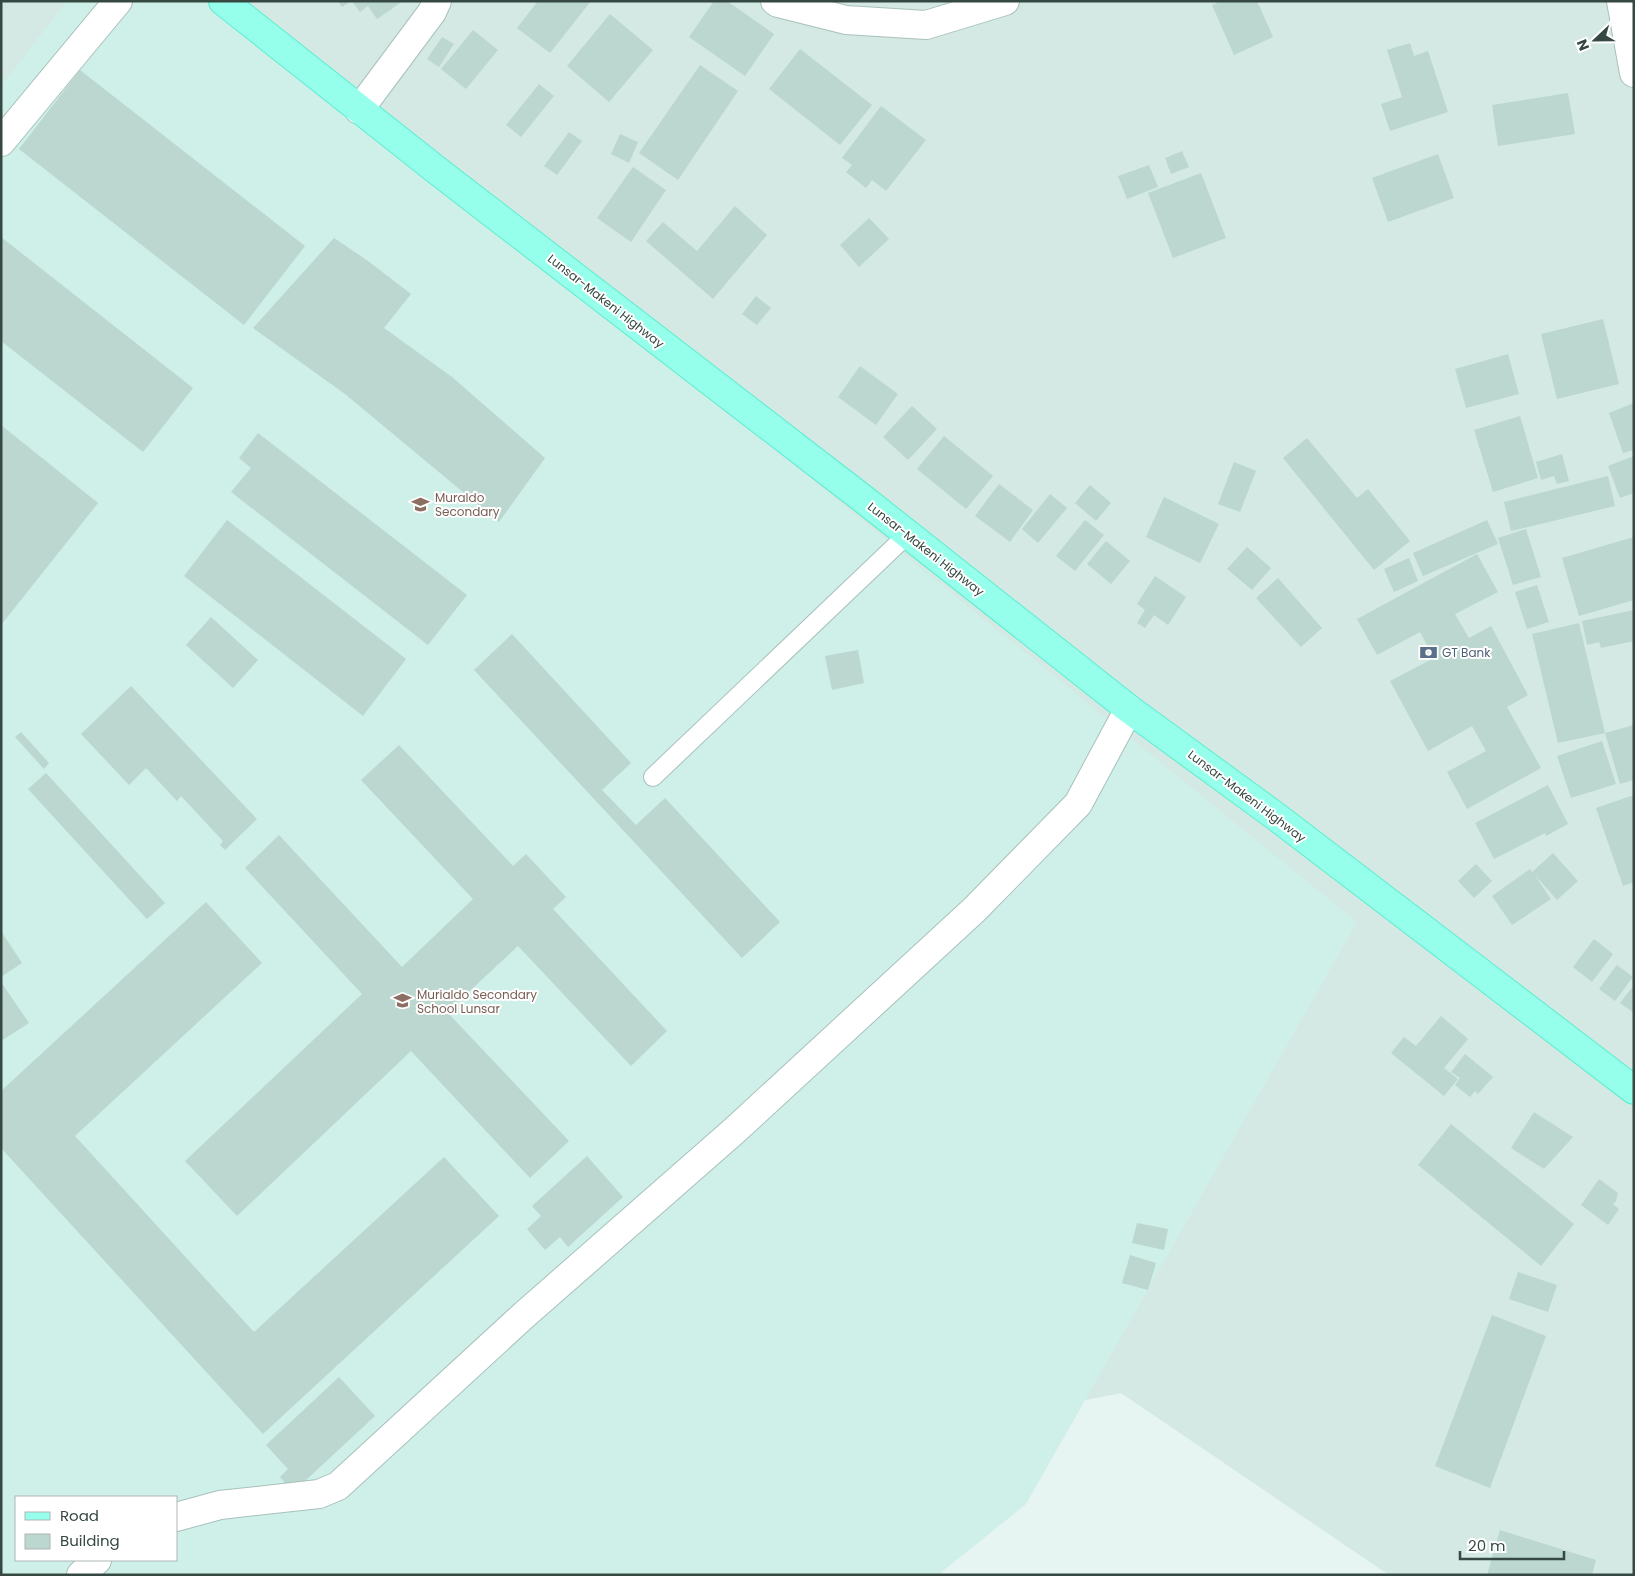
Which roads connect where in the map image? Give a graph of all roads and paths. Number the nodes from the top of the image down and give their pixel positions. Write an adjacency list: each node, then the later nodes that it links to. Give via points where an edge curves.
1 (118, 1): 9 (street)
2 (223, 1): 8 (main road, Lunsar-Makeni Highway)
3 (438, 1): 8 (street)
4 (775, 1): 5 (street, via 846,20 926,25)
5 (1005, 1)
6 (1621, 1): 7 (street)
7 (1634, 73)
8 (359, 110): 10 (main road, Lunsar-Makeni Highway)
9 (1, 142)
10 (908, 534): 11 (main road, Lunsar-Makeni Highway); 12 (lane)
11 (1129, 709): 13 (main road, Lunsar-Makeni Highway, via 1278,818); 14 (street, via 1078,804 974,910 734,1131 523,1316 338,1486 319,1494 220,1505)
12 (653, 777)
13 (1634, 1090)
14 (178, 1516)
15 (96, 1561): 16 (street)
16 (81, 1575)

